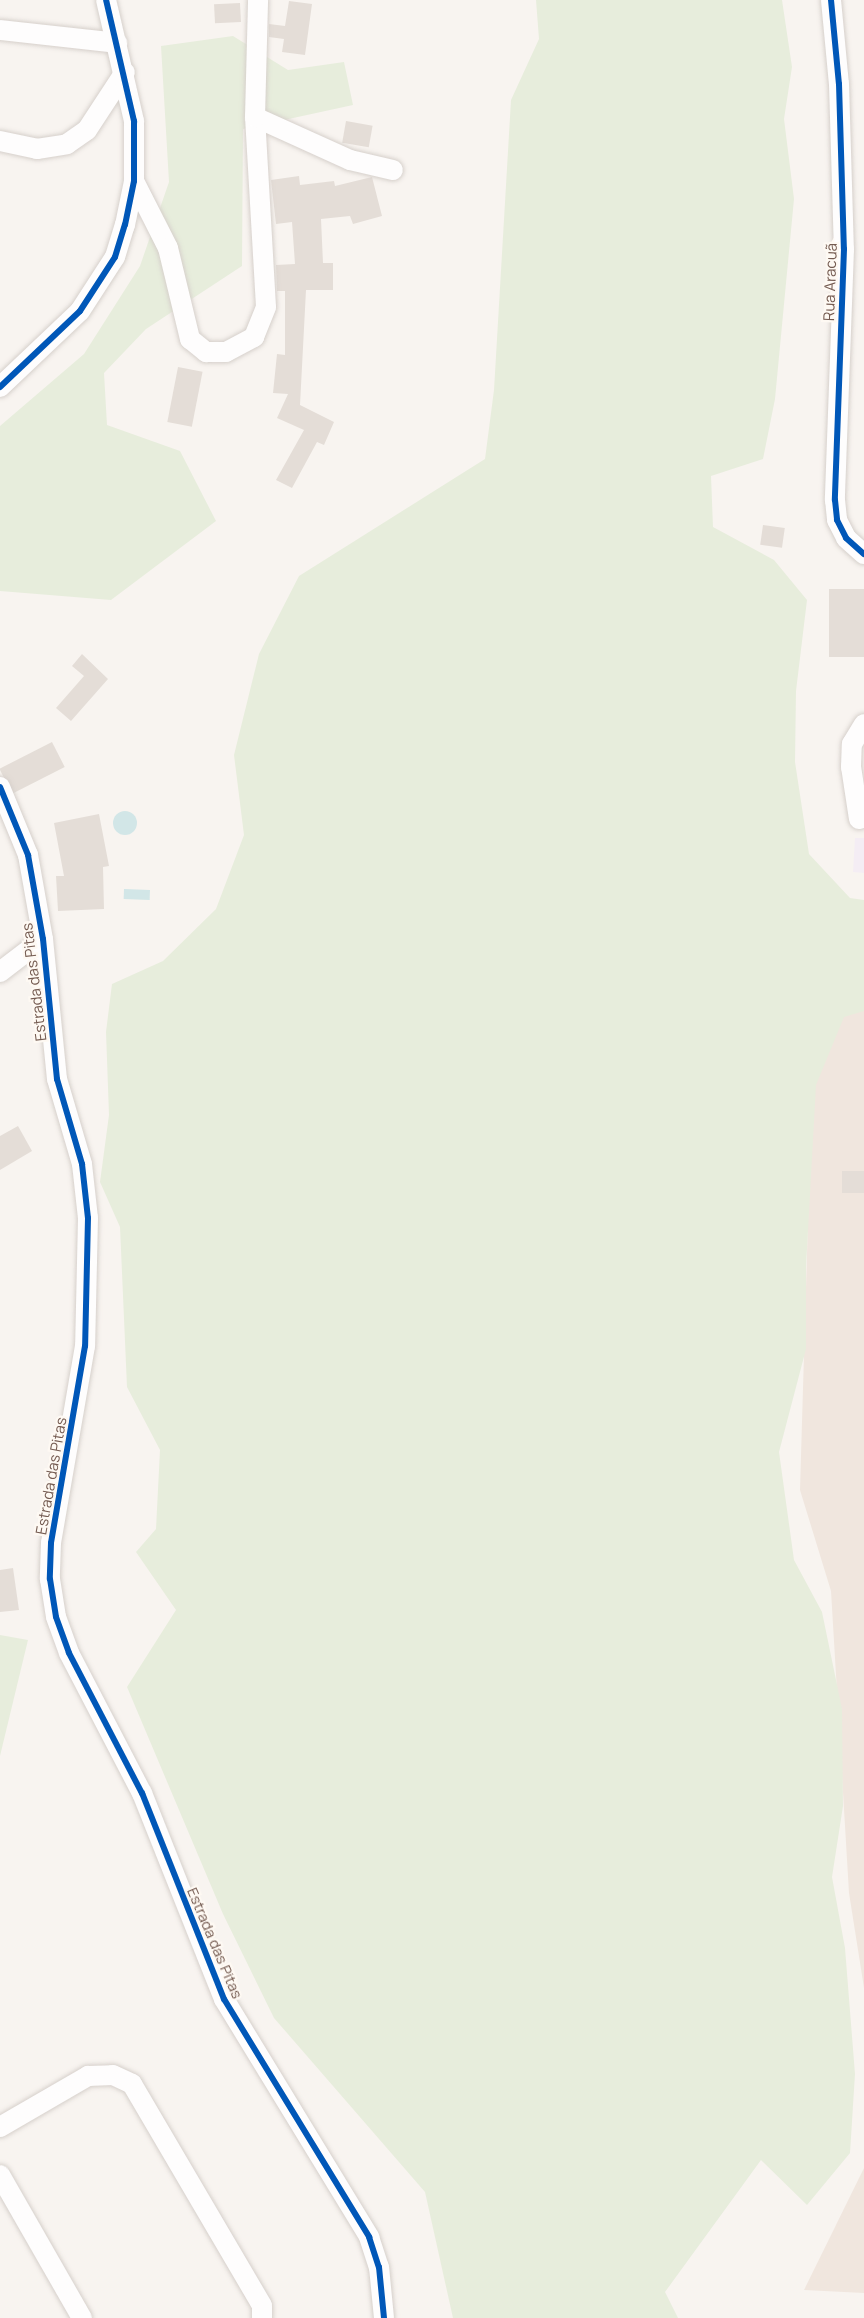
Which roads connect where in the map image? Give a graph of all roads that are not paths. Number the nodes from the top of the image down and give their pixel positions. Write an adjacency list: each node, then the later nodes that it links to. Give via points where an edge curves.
1 (106, 0): 5 (street)
2 (258, 0): 7 (street)
3 (831, 0): 12 (street, Rua Aracuã, via 839,84 844,249 835,500 837,520 846,538)
4 (0, 30): 5 (street)
5 (117, 43): 6 (street)
6 (125, 72): 8 (street, via 87,130 68,144 37,149); 10 (street, via 134,121)
7 (255, 117): 9 (street, via 350,160); 10 (street, via 266,307 254,337 237,348 206,352 190,339 168,248)
8 (0, 141)
9 (393, 170)
10 (134, 181): 11 (street, via 116,257 99,285 60,334)
11 (0, 387)
12 (864, 554)
13 (864, 724): 15 (street, via 852,744 851,767)
14 (1, 790): 16 (street, Estrada das Pitas, via 28,855)
15 (859, 819)
16 (43, 939): 17 (street); 22 (street, Estrada das Pitas, via 57,1079 81,1164 88,1218 85,1346 51,1543 50,1579 56,1617 69,1653 142,1793 224,2000 369,2237 379,2267)
17 (0, 972)
18 (0, 2127): 21 (street, via 88,2076 112,2074 132,2084 262,2306)
19 (0, 2175): 20 (street)
20 (82, 2318)
21 (262, 2318)
22 (384, 2318)

